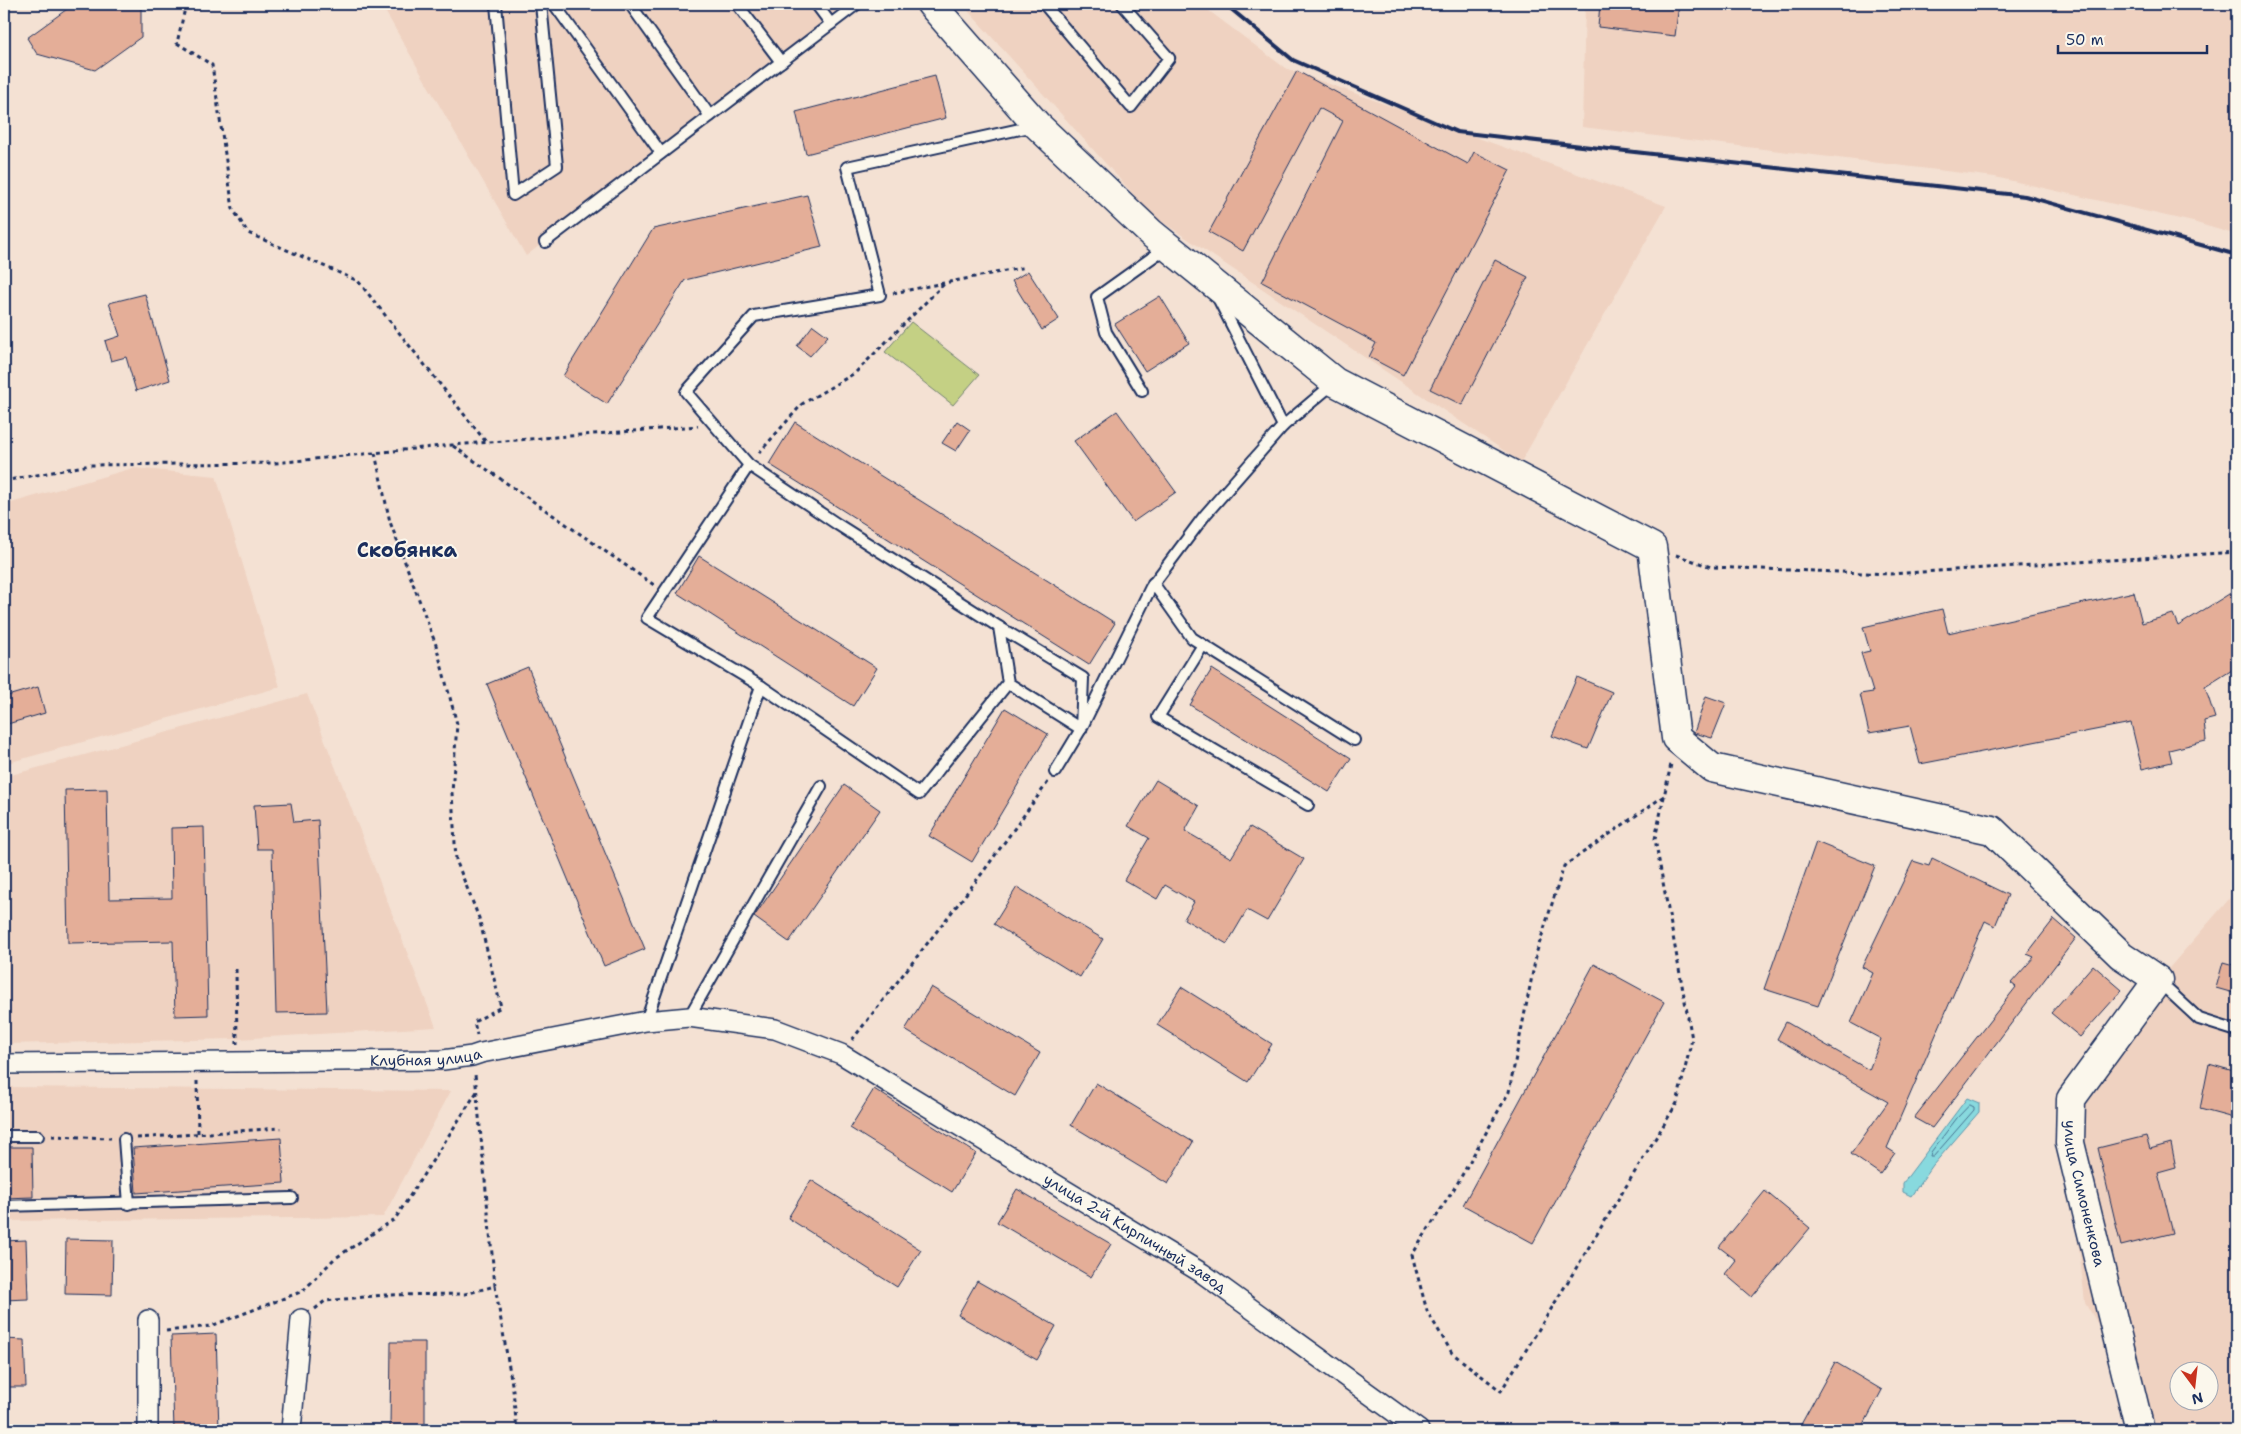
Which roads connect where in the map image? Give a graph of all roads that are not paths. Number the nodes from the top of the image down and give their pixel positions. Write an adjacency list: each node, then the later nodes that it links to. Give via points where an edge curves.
1 (496, 4): 2 (lane, via 513,195 558,166)
2 (541, 4)
3 (554, 4): 15 (lane)
4 (630, 4): 13 (lane)
5 (737, 4): 12 (lane)
6 (816, 4): 11 (lane)
7 (857, 4): 11 (lane)
8 (931, 4): 14 (street)
9 (1044, 4): 10 (lane, via 1132,106 1169,58)
10 (1122, 4)
11 (831, 24): 12 (lane)
12 (781, 62): 13 (lane)
13 (710, 116): 15 (lane)
14 (1037, 125): 17 (street); 22 (lane, via 847,167 880,295 754,316 686,392)
15 (661, 153): 16 (lane)
16 (545, 242)
17 (1168, 246): 18 (street); 20 (lane, via 1097,297 1106,332)
18 (1208, 280): 19 (street); 21 (lane)
19 (1335, 382): 21 (lane); 33 (street, via 1652,547 1676,738 1712,768 1992,830 2121,955)
20 (1142, 390)
21 (1284, 426): 23 (lane, via 1205,515)
22 (749, 464): 24 (lane); 27 (lane, via 647,618)
23 (1154, 583): 25 (lane, via 1192,638); 28 (lane)
24 (999, 627): 26 (lane); 28 (lane, via 1083,678)
25 (1203, 645): 29 (lane); 32 (lane, via 1158,717)
26 (1008, 683): 27 (lane, via 919,794); 28 (lane)
27 (761, 686): 35 (lane)
28 (1081, 729): 30 (lane)
29 (1354, 740)
30 (1055, 772)
31 (821, 786): 34 (lane)
32 (1308, 805)
33 (2158, 980): 36 (lane, via 2199,1019); 50 (street, улица Симоненкова, via 2071,1099 2070,1143)
34 (689, 1017): 35 (street, Клубная улица); 37 (street, Клубная улица, via 775,1029)
35 (646, 1021): 38 (street, Клубная улица, via 443,1060)
36 (2237, 1031)
37 (841, 1054): 49 (street, улица 2-й Кирпичный завод, via 1202,1273)
38 (4, 1064)
39 (4, 1136): 40 (lane)
40 (38, 1136)
41 (124, 1139): 43 (lane)
42 (292, 1198): 43 (lane)
43 (129, 1204): 44 (lane)
44 (4, 1206)
45 (301, 1319): 48 (street)
46 (148, 1326): 47 (street)
47 (148, 1430)
48 (291, 1430)
49 (1419, 1430)
50 (2140, 1430)

